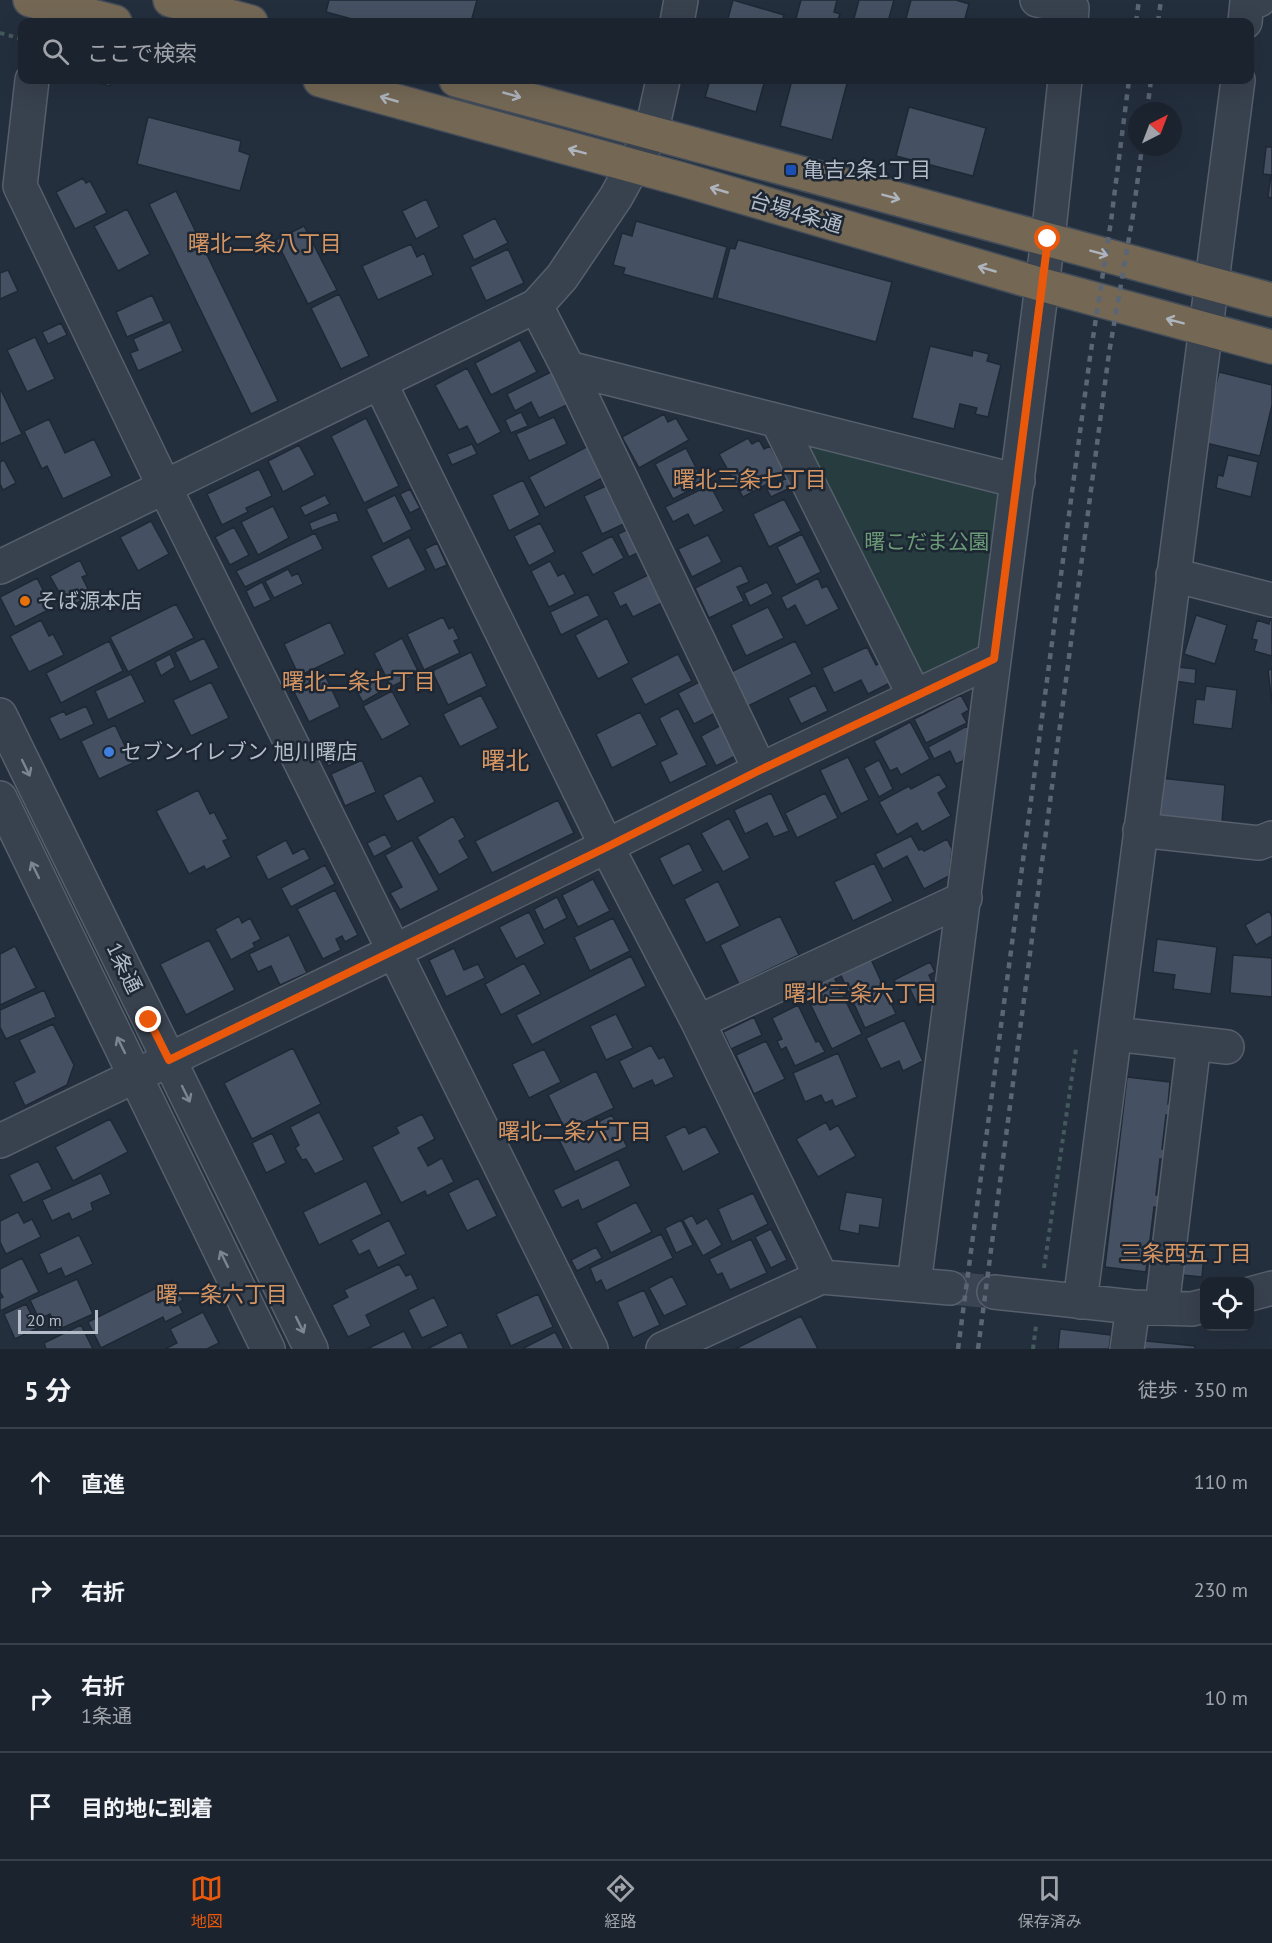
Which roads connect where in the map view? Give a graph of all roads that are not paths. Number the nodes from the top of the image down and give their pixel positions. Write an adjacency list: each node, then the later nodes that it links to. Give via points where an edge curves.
1 (170, 0): 7 (highway)
2 (681, 0): 8 (street)
3 (1037, 0): 9 (street, via 1072,8)
4 (1259, 0): 10 (street, via 1247,2)
5 (37, 6): 6 (highway)
6 (96, 18)
7 (236, 18)
8 (677, 18)
9 (1071, 18)
10 (1245, 18)
11 (32, 84): 30 (street, via 20,186)
12 (335, 84): 18 (highway, 台場4条通, one-way to 12)
13 (470, 84): 17 (highway, 台場4条通, one-way to 17)
14 (662, 84): 17 (street)
15 (1065, 84): 19 (street)
16 (1237, 84): 20 (street)
17 (651, 134): 18 (street); 19 (highway, 台場4条通, one-way to 19)
18 (633, 166): 21 (highway, 台場4条通, one-way to 18); 23 (street, via 562,276)
19 (1048, 239): 20 (highway, 台場4条通, one-way to 20); 21 (street)
20 (1212, 283): 22 (highway, 台場4条通); 24 (street)
21 (1043, 285): 24 (highway, 台場4条通, one-way to 21); 29 (street)
22 (1272, 300)
23 (536, 306): 26 (street); 27 (street)
24 (1206, 330): 25 (highway, 台場4条通); 32 (street)
25 (1272, 347)
26 (568, 368): 28 (street); 37 (street)
27 (380, 384): 30 (street); 40 (street)
28 (778, 422): 29 (street); 35 (street)
29 (1018, 481): 34 (street)
30 (164, 486): 31 (street); 43 (street)
31 (0, 567)
32 (1173, 575): 33 (street); 39 (street)
33 (1272, 600)
34 (994, 659): 35 (street); 42 (street)
35 (915, 697): 37 (street)
36 (0, 716): 48 (street, 1条通, one-way to 48)
37 (760, 770): 40 (street)
38 (0, 798): 49 (street, 1条通, one-way to 38)
39 (1140, 830): 41 (street); 57 (street)
40 (607, 847): 43 (street); 44 (street)
41 (1268, 850)
42 (965, 898): 44 (street); 52 (street)
43 (394, 951): 48 (street); 62 (street)
44 (698, 1022): 51 (street)
45 (1132, 1036): 46 (street)
46 (1194, 1043): 47 (street); 58 (street)
47 (1227, 1047)
48 (169, 1060): 49 (street); 61 (street, 1条通, one-way to 61)
49 (135, 1075): 50 (street); 60 (street, 1条通, one-way to 49)
50 (0, 1141)
51 (821, 1277): 52 (street); 63 (street)
52 (914, 1284): 53 (street)
53 (950, 1288)
54 (1272, 1288): 56 (street)
55 (994, 1292): 57 (street)
56 (1254, 1293)
57 (1080, 1302): 58 (street)
58 (1148, 1307): 59 (street); 64 (street)
59 (1200, 1307)
60 (268, 1349)
61 (311, 1349)
62 (591, 1349)
63 (663, 1349)
64 (1127, 1349)

